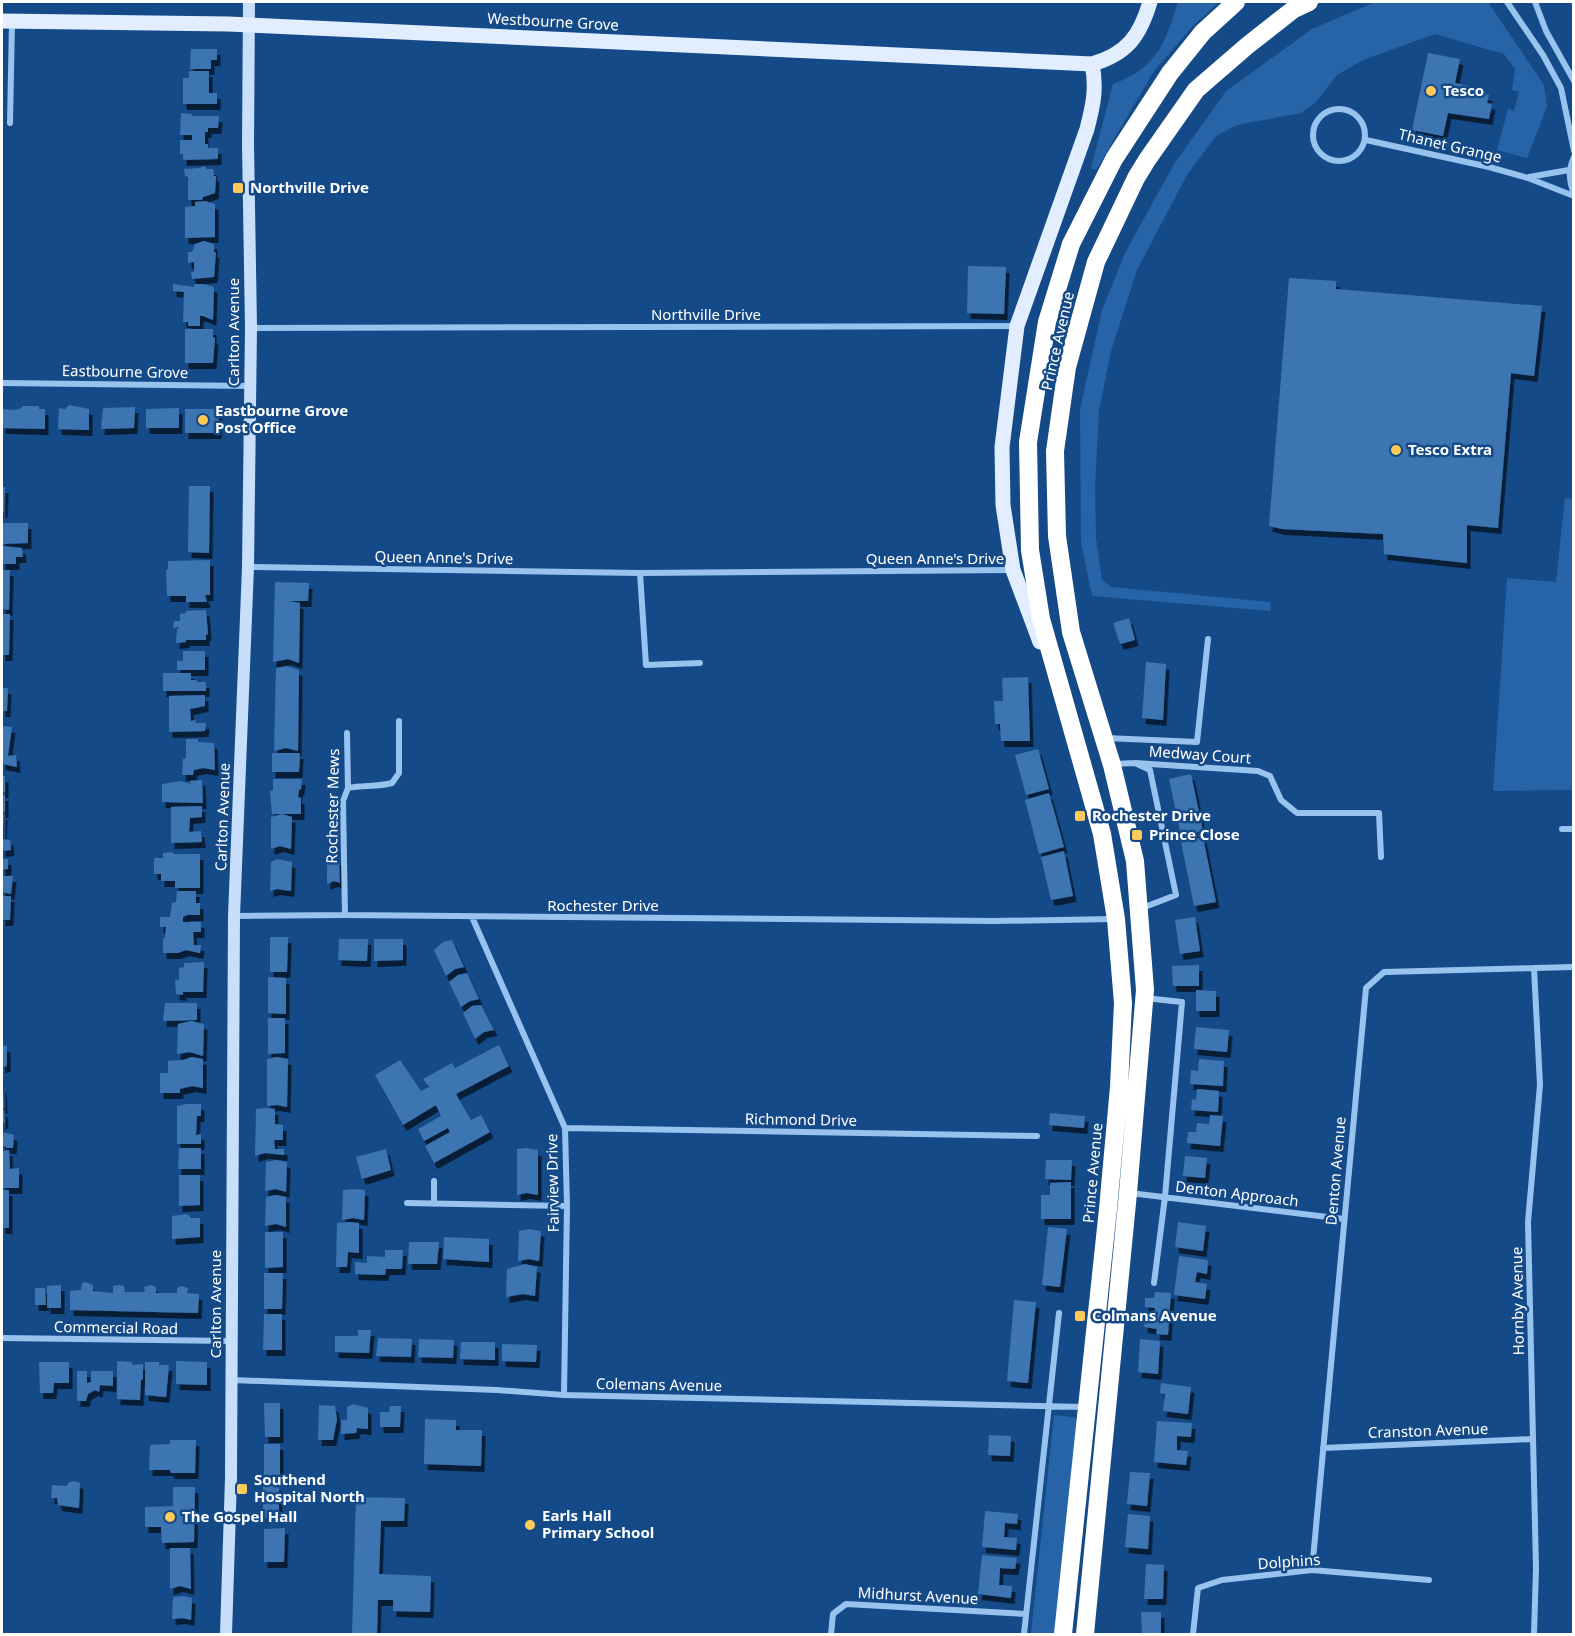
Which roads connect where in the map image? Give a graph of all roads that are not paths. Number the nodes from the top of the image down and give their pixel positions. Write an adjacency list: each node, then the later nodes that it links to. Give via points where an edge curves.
1 (249, 2): 8 (street, Carlton Avenue)
2 (1150, 2): 9 (main road, via 1141,29 1130,44)
3 (1236, 2): 27 (highway, Prince Avenue, via 1203,32 1170,73 1114,159 1071,244 1047,322 1028,442 1030,550 1041,619)
4 (1309, 2): 30 (highway, Prince Avenue, via 1294,9 1196,90 1136,178 1096,262 1067,367 1057,441 1056,537 1071,632)
5 (1507, 2): 13 (street, via 1561,88)
6 (1534, 2): 10 (street)
7 (7, 21): 8 (main road, Westbourne Grove); 11 (street, Westbourne Grove)
8 (249, 26): 9 (main road, Westbourne Grove); 19 (street, Carlton Avenue)
9 (1092, 64): 18 (main road, Prince Avenue, via 1095,98 1087,129)
10 (1574, 81)
11 (10, 123)
12 (1366, 140): 12 (street, via 1349,160 1331,160 1317,150 1314,126 1329,110 1353,111 1364,124); 16 (street, Thanet Grange)
13 (1574, 151)
14 (1574, 157): 15 (street)
15 (1569, 170): 16 (street); 17 (street)
16 (1528, 178): 17 (street, Thanet Grange)
17 (1574, 195)
18 (1017, 326): 19 (street, Northville Drive); 23 (main road, Prince Avenue, via 1002,447 1003,505)
19 (251, 328): 21 (street, Carlton Avenue)
20 (2, 383): 21 (street, Eastbourne Grove)
21 (249, 386): 22 (street, Carlton Avenue)
22 (248, 567): 24 (street, Queen Anne's Drive); 39 (street, Carlton Avenue)
23 (1013, 570): 24 (street, Queen Anne's Drive); 27 (main road, Prince Avenue)
24 (640, 573): 26 (street, via 646,665)
25 (1208, 639): 30 (street, via 1197,742)
26 (700, 663)
27 (1069, 718): 41 (highway, Prince Avenue, via 1102,834)
28 (399, 721): 33 (street, via 399,772 392,783)
29 (347, 734): 33 (street, Rochester Mews)
30 (1104, 738): 32 (highway, Prince Avenue)
31 (1135, 763): 32 (street); 36 (street, Medway Court, via 1258,771 1270,776 1281,800 1297,813 1379,813); 37 (street, via 1150,770 1176,895)
32 (1112, 765): 37 (highway, Prince Avenue, via 1135,861)
33 (348, 788): 38 (street, Rochester Mews, via 343,801)
34 (1562, 829): 35 (street)
35 (1574, 829)
36 (1381, 857)
37 (1140, 909): 44 (highway, Prince Avenue)
38 (345, 915): 39 (street, Rochester Drive); 40 (street, Rochester Drive)
39 (234, 916): 57 (street, Carlton Avenue)
40 (472, 917): 41 (street, Rochester Drive); 45 (street, Fairview Drive)
41 (1116, 919): 61 (highway, Prince Avenue, via 1123,1003 1119,1087)
42 (1574, 967): 43 (street, Denton Avenue)
43 (1534, 968): 53 (street, Denton Avenue, via 1384,972 1366,988); 62 (street, Hornby Avenue, via 1540,1085 1528,1222)
44 (1145, 998): 48 (highway, Prince Avenue); 49 (street, via 1182,1002)
45 (565, 1128): 46 (street, Richmond Drive); 52 (street, Fairview Drive)
46 (1037, 1136)
47 (434, 1181): 51 (street)
48 (1128, 1193): 49 (street, Denton Approach); 71 (highway, Prince Avenue)
49 (1165, 1197): 53 (street, Denton Approach); 54 (street)
50 (407, 1203): 51 (street)
51 (434, 1204): 52 (street)
52 (567, 1206): 59 (street, Fairview Drive)
53 (1344, 1219): 63 (street, Denton Avenue)
54 (1154, 1283)
55 (1059, 1313): 60 (street)
56 (2, 1338): 57 (street, Commercial Road)
57 (231, 1341): 58 (street, Carlton Avenue)
58 (232, 1380): 59 (street, Colemans Avenue); 67 (street, Carlton Avenue)
59 (564, 1395): 60 (street, Colemans Avenue)
60 (1049, 1406): 61 (street, Colemans Avenue); 66 (street)
61 (1086, 1407): 70 (highway, Prince Avenue)
62 (1533, 1439): 63 (street, Cranston Avenue); 73 (street, Hornby Avenue)
63 (1323, 1448): 64 (street, Denton Avenue)
64 (1312, 1570): 65 (street, Dolphins); 72 (street, Dolphins, via 1222,1580 1198,1588)
65 (1429, 1580)
66 (1026, 1614): 68 (street, Midhurst Avenue, via 846,1604 833,1614); 69 (street)
67 (226, 1635)
68 (831, 1635)
69 (1024, 1635)
70 (1063, 1635)
71 (1085, 1635)
72 (1193, 1635)
73 (1534, 1635)

